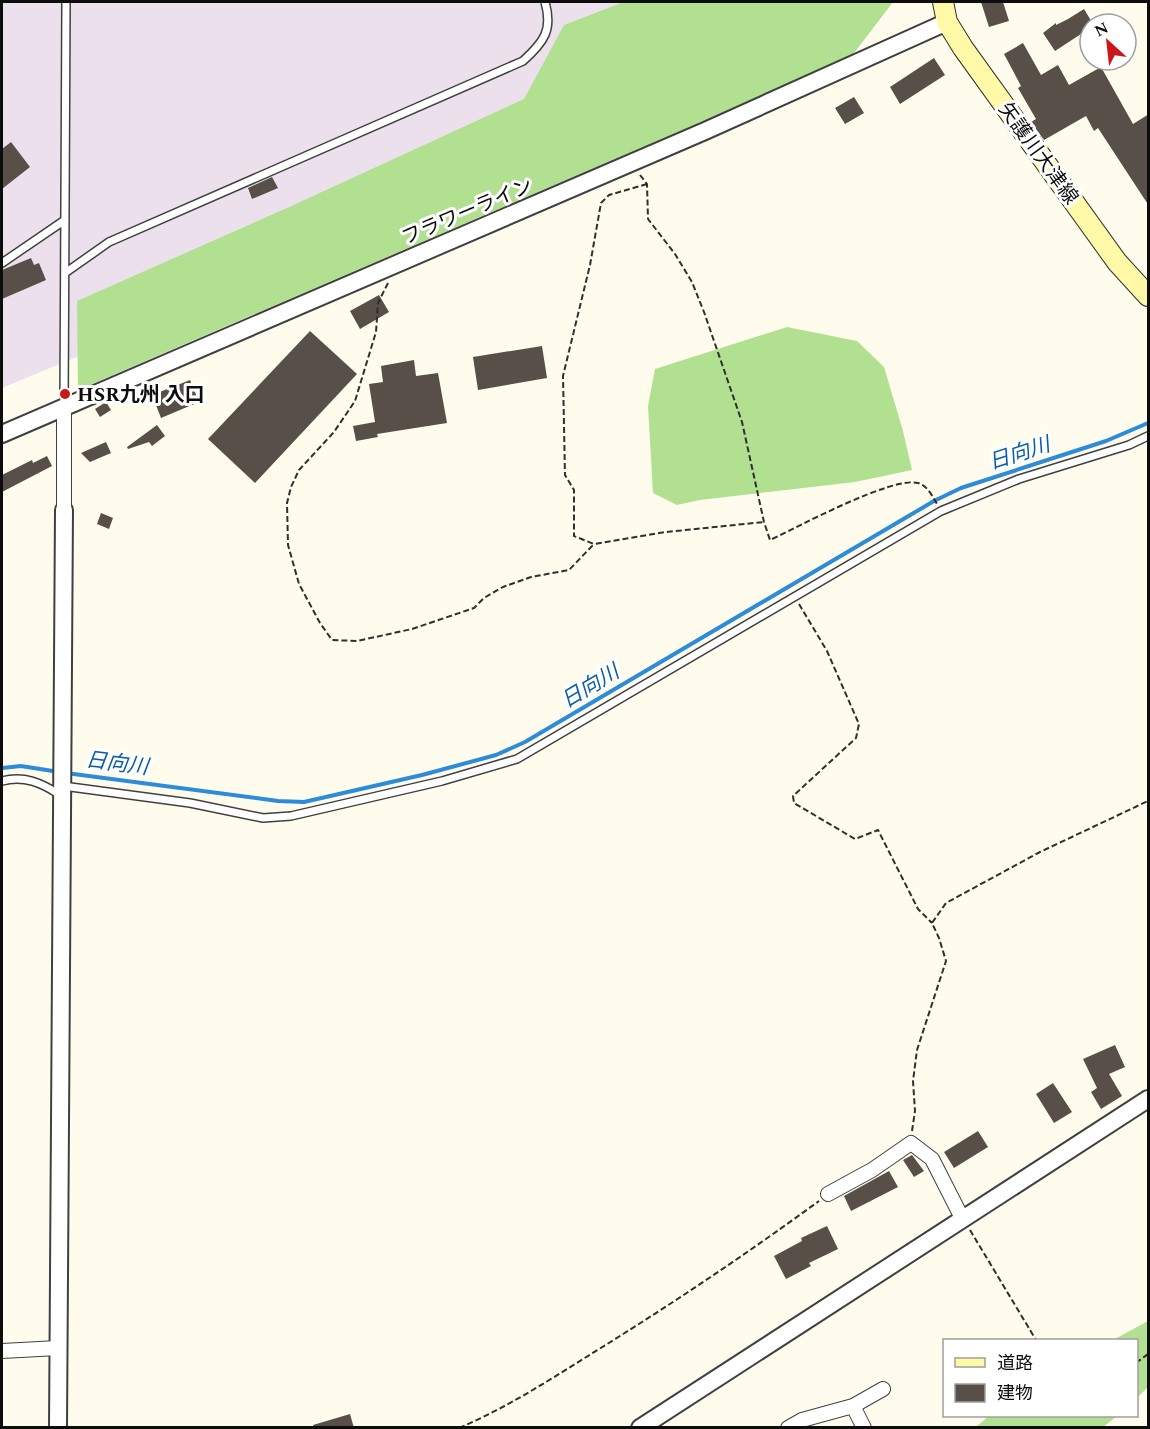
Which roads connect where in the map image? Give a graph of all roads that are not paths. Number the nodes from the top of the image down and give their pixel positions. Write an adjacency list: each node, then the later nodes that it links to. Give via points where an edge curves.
1 (66, 2): 5 (lane)
2 (545, 2): 7 (lane, via 547,32 543,42 523,61 145,225 109,242)
3 (943, 2): 4 (main road, 矢護川大津線)
4 (947, 22): 8 (main road, 矢護川大津線, via 1117,262); 9 (street, フラワーライン, via 705,132)
5 (65, 219): 6 (lane); 7 (lane)
6 (2, 263)
7 (65, 273): 9 (lane)
8 (1149, 296)
9 (64, 407): 10 (street, フラワーライン); 12 (street)
10 (2, 434)
11 (1149, 436): 14 (lane, via 1019,478 941,512 517,759 291,816 262,818 190,803)
12 (64, 510): 14 (street)
13 (2, 781): 14 (lane, via 41,782)
14 (62, 791): 18 (street)
15 (1149, 1099): 17 (street)
16 (828, 1194): 17 (street, via 911,1143 932,1159)
17 (962, 1218): 23 (street)
18 (58, 1348): 19 (street); 22 (street)
19 (2, 1351)
20 (883, 1389): 21 (street)
21 (853, 1406): 24 (street, via 802,1420); 25 (street)
22 (58, 1428)
23 (640, 1428)
24 (788, 1428)
25 (864, 1428)

